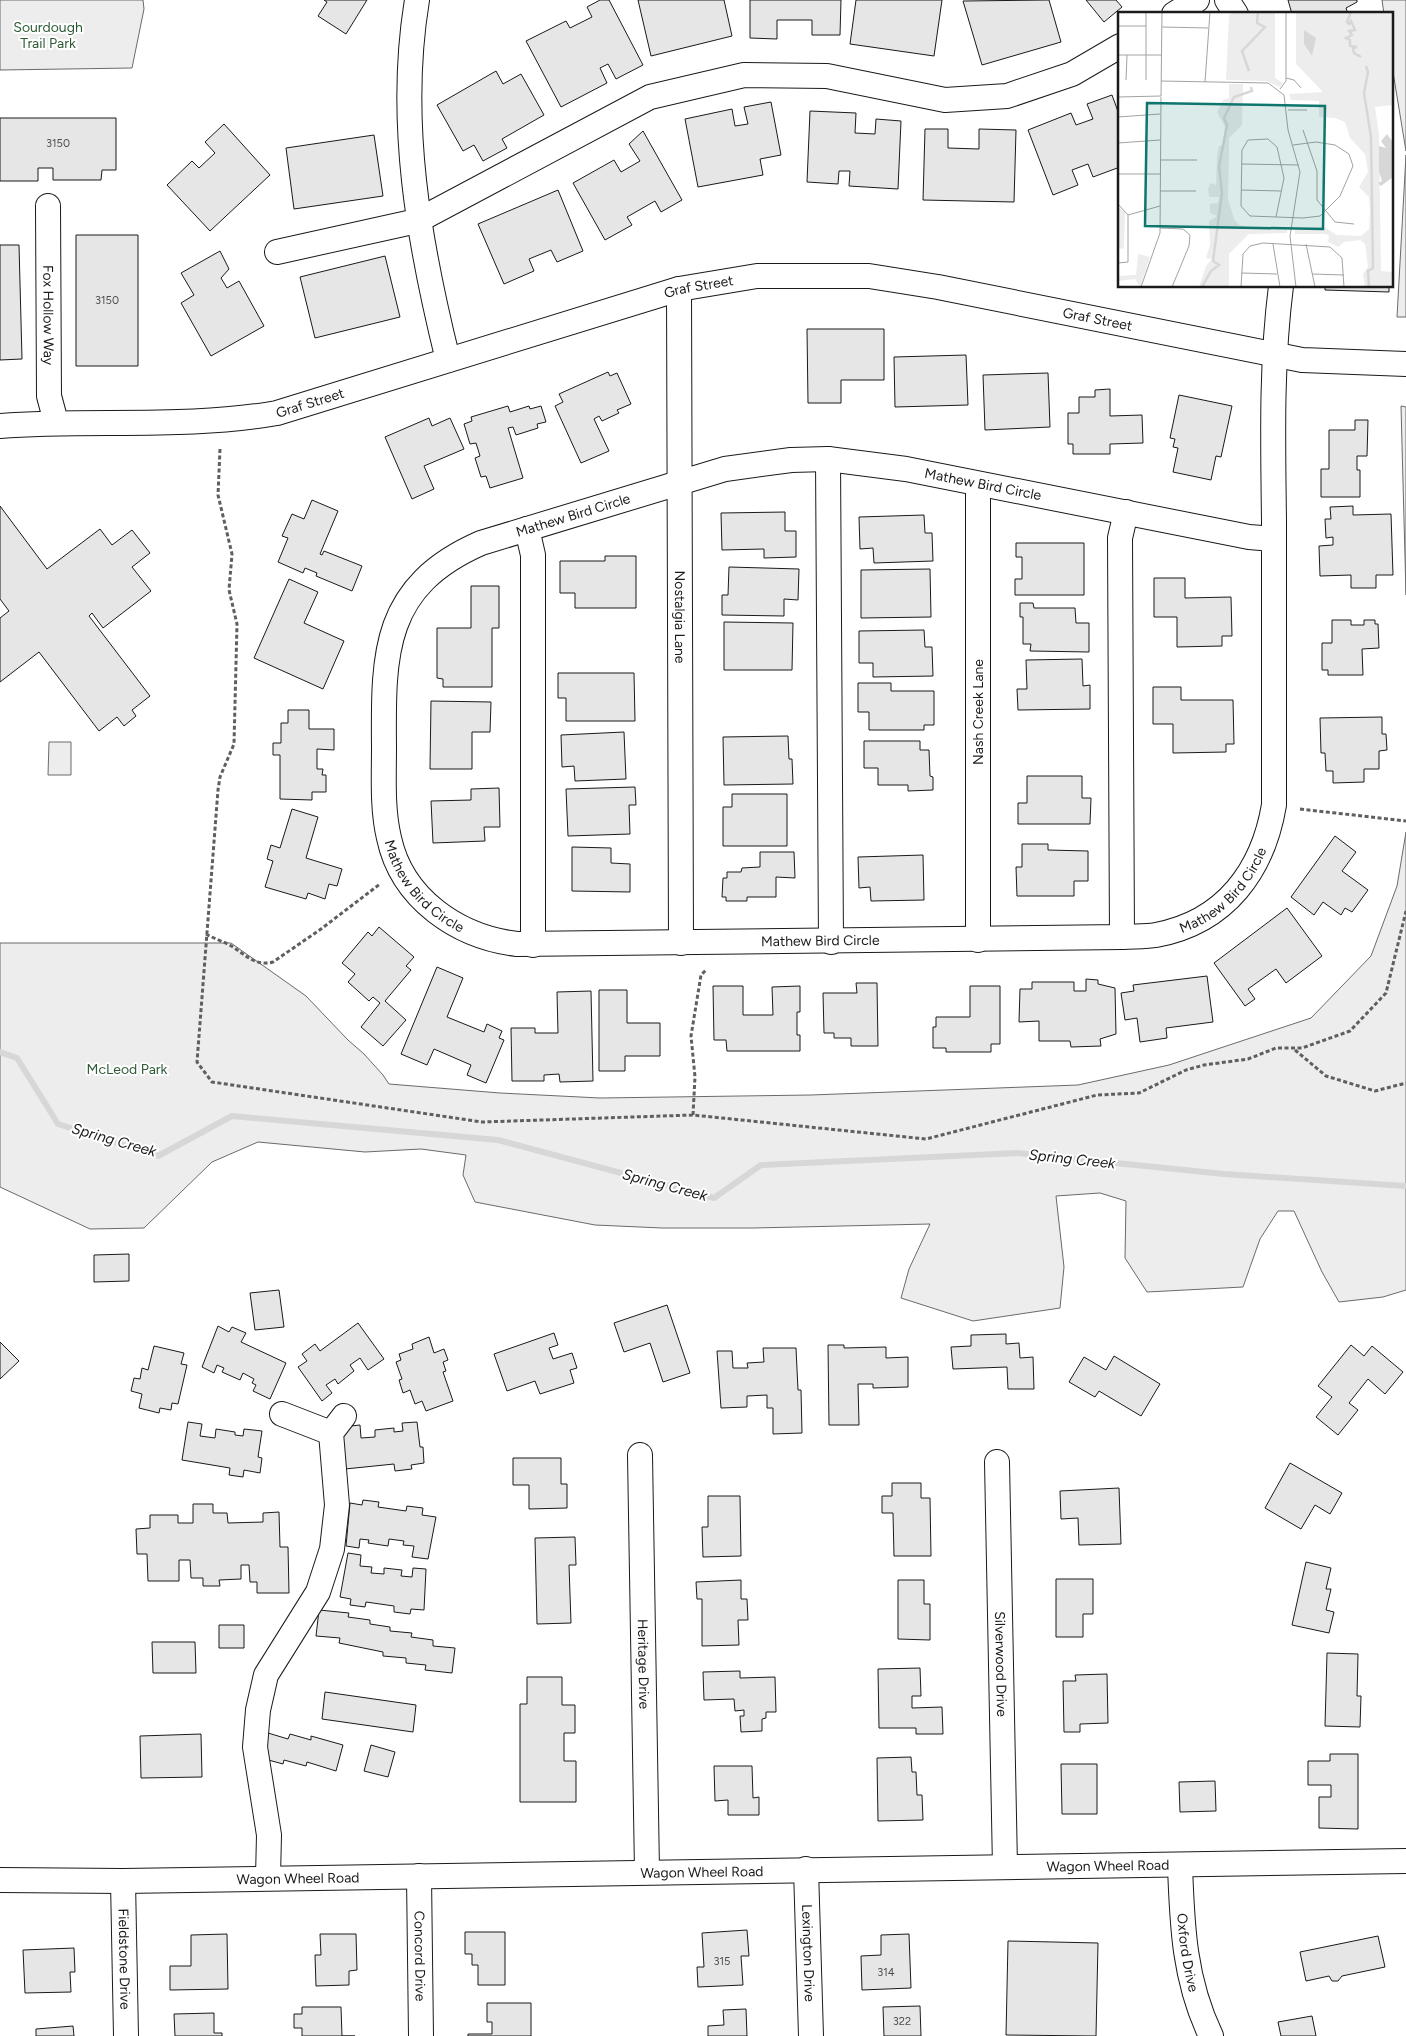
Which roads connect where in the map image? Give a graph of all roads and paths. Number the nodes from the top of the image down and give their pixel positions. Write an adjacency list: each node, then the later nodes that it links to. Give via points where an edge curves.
1 (417, 0): 8 (street, via 410,91)
2 (1197, 0): 4 (street)
3 (1227, 0): 5 (street)
4 (1177, 12)
5 (1235, 12)
6 (1118, 47): 8 (street, via 1072,74 1007,96 945,100 827,76 744,75 650,97)
7 (48, 206): 15 (street, Fox Hollow Way, via 49,396)
8 (418, 221): 9 (street); 13 (street)
9 (277, 252)
10 (1281, 288): 12 (street, Mathew Bird Circle)
11 (679, 289): 12 (street, Graf Street, via 757,276 868,276 938,287); 13 (street, Graf Street); 19 (street, Nostalgia Lane)
12 (1274, 355): 14 (street, Graf Street, via 1302,360); 23 (street, Mathew Bird Circle)
13 (448, 360): 15 (street, Graf Street, via 277,413 243,419)
14 (1406, 364)
15 (56, 422): 16 (street, Graf Street)
16 (0, 426)
17 (220, 448): 28 (path, via 218,495 232,554 229,590 237,624 234,744 220,777)
18 (828, 459): 19 (street, Mathew Bird Circle, via 756,464); 20 (street, Mathew Bird Circle, via 906,469); 31 (street)
19 (680, 481): 22 (street, Mathew Bird Circle); 32 (street, Nostalgia Lane)
20 (978, 484): 21 (street, Mathew Bird Circle); 30 (street, Nash Creek Lane)
21 (1126, 512): 23 (street, Mathew Bird Circle); 29 (street, via 1120,538)
22 (526, 529): 33 (street, via 533,555); 33 (street, Mathew Bird Circle, via 459,553 421,582 407,600 396,621 385,662 384,792 389,839 400,872 422,900 446,920 480,937)
23 (1274, 539): 29 (street, Mathew Bird Circle, via 1274,805 1262,852 1236,892 1202,918 1156,935)
24 (1300, 809): 25 (path)
25 (1406, 821)
26 (380, 884): 28 (path, via 273,962 256,963)
27 (1406, 912): 35 (path, via 1386,993 1350,1031)
28 (206, 934): 37 (path, via 197,1062 212,1082 482,1122)
29 (1122, 937): 30 (street, Mathew Bird Circle)
30 (978, 940): 31 (street, Mathew Bird Circle)
31 (830, 942): 32 (street, Mathew Bird Circle)
32 (681, 943): 33 (street, Mathew Bird Circle)
33 (533, 945)
34 (707, 969): 37 (path, via 701,975 691,1036 695,1077)
35 (1294, 1049): 36 (path, via 1326,1076 1375,1091); 37 (path, via 1276,1048 1248,1059 1186,1070 1139,1093 1097,1095 926,1139)
36 (1406, 1083)
37 (693, 1115)
38 (282, 1414): 47 (street, via 337,1425 336,1505 332,1549 318,1592 266,1676 258,1710 255,1747 269,1835)
39 (640, 1455): 45 (street, Heritage Drive)
40 (998, 1462): 43 (street, Silverwood Drive)
41 (1406, 1861): 42 (street, Wagon Wheel Road)
42 (1180, 1865): 43 (street, Wagon Wheel Road); 53 (street, Oxford Drive, via 1182,1936 1189,1977)
43 (1004, 1867): 44 (street, Wagon Wheel Road)
44 (806, 1869): 45 (street, Wagon Wheel Road); 52 (street, Lexington Drive)
45 (647, 1871): 46 (street, Wagon Wheel Road)
46 (419, 1876): 47 (street, Wagon Wheel Road); 51 (street, Concord Drive)
47 (268, 1878): 49 (street, Wagon Wheel Road)
48 (0, 1880): 49 (street, Wagon Wheel Road)
49 (123, 1880): 50 (street, Fieldstone Drive)
50 (126, 2036)
51 (421, 2036)
52 (810, 2036)
53 (1211, 2036)

